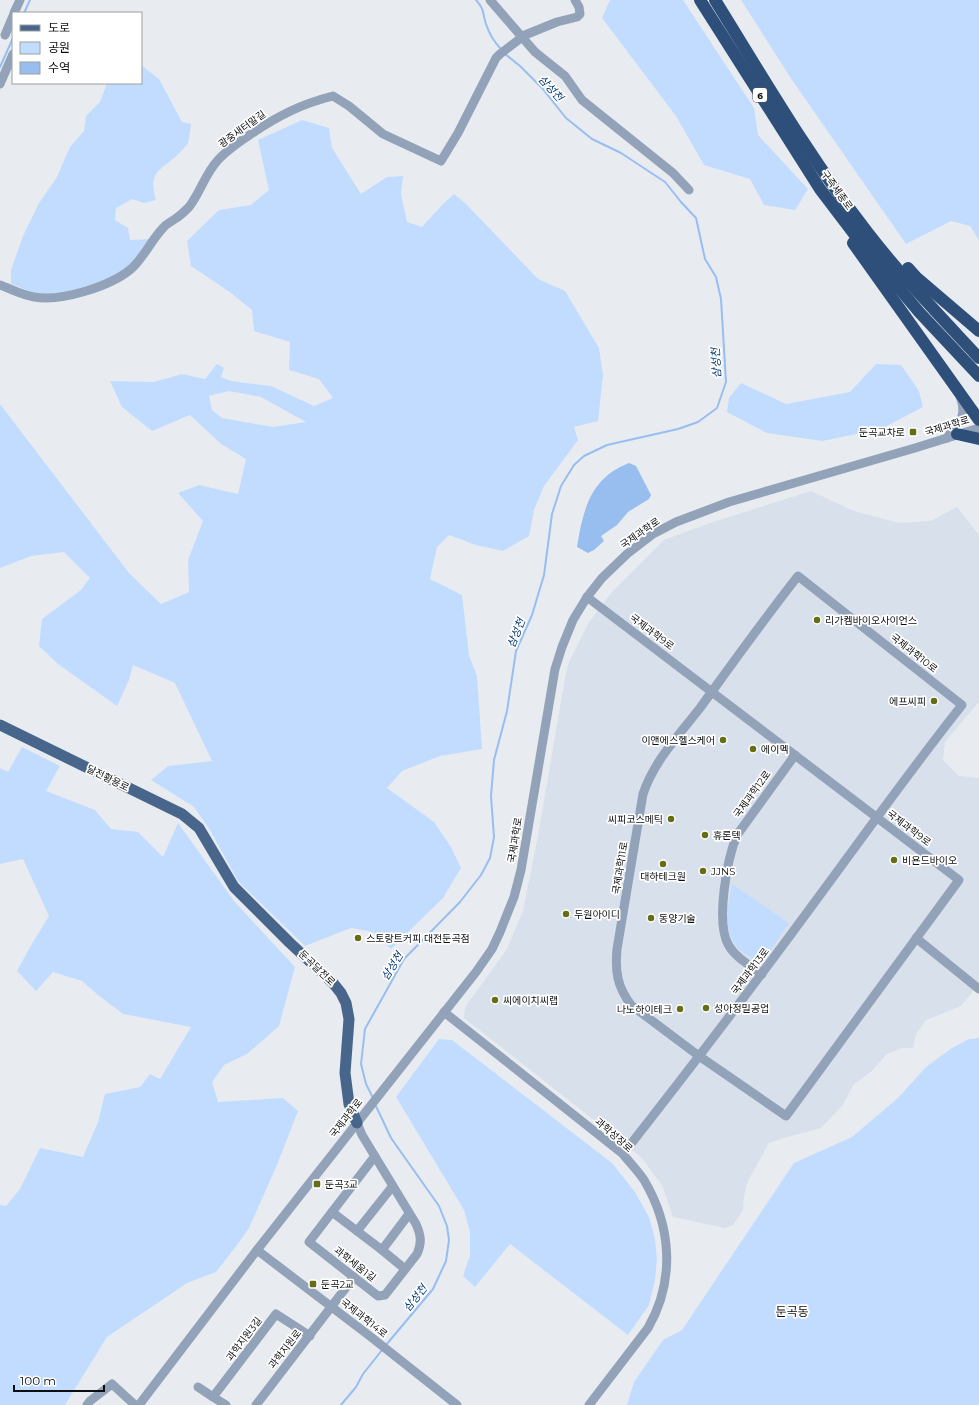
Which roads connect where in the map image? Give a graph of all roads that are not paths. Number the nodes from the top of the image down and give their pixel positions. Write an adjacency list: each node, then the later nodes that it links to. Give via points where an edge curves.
1 (20, 0): 6 (street)
2 (490, 0): 9 (street)
3 (575, 0): 9 (street, via 580,14 577,17 545,26)
4 (700, 0): 14 (highway, 구즉세종로 / 6)
5 (715, 0): 12 (highway, 구즉세종로 / 6, via 785,114)
6 (15, 12)
7 (12, 20): 8 (street)
8 (6, 36)
9 (519, 39): 13 (street, via 565,76 582,100 673,173); 15 (street, 광중새터말길, via 496,58 441,161 383,134 333,96 322,99 285,113 228,150 210,171 189,207 165,225 133,268 119,278 98,287 48,299 34,298)
10 (12, 56): 11 (street)
11 (0, 84)
12 (831, 182): 16 (highway, via 916,277); 17 (highway, 구즉세종로, via 868,234)
13 (689, 190)
14 (820, 190): 18 (highway, 구즉세종로, via 919,312); 19 (highway, via 855,246)
15 (0, 285)
16 (979, 330)
17 (979, 358)
18 (979, 376)
19 (958, 391): 20 (highway); 22 (street, via 964,413)
20 (979, 420)
21 (979, 428): 22 (street, 국제과학로)
22 (952, 436): 23 (highway); 24 (street, 국제과학로, via 729,502 676,522 653,534 627,554)
23 (979, 439)
24 (587, 597): 25 (street, 국제과학9로); 33 (street, 국제과학로, via 573,620 555,669 521,870 514,897 492,949)
25 (712, 692): 27 (street, 국제과학9로); 28 (street, 국제과학10로, via 798,576 962,704); 34 (street, 국제과학11로, via 648,780 642,799 616,960 619,984 631,1005)
26 (0, 725): 29 (main road, 달전황용로, via 182,814 199,828)
27 (795, 755): 28 (street, 국제과학9로); 31 (street, 국제과학12로, via 736,835 728,866 722,913 723,933 739,958)
28 (878, 818): 30 (street, 국제과학9로, via 959,880); 31 (street, 국제과학13로)
29 (207, 842): 35 (main road, 둔곡달전로, via 234,887 341,993 349,1019 344,1073 349,1104)
30 (916, 938): 32 (street); 34 (street, 국제과학9로, via 786,1116)
31 (762, 974): 34 (street, 국제과학13로)
32 (979, 989)
33 (444, 1012): 35 (street, 국제과학로); 36 (street, 과학성장로)
34 (700, 1056): 36 (street, 국제과학13로)
35 (357, 1123): 37 (street, 과학세움1길); 42 (street, 국제과학로)
36 (622, 1154): 56 (street, 과학성장로, via 643,1180 656,1207 666,1244 666,1281 648,1328)
37 (375, 1156): 38 (street, 과학세움1길); 39 (street, 과학세움1길)
38 (392, 1187): 40 (street, 과학세움1길); 41 (street)
39 (332, 1212): 41 (street); 45 (street, 과학세움1길, via 308,1242)
40 (409, 1214): 43 (street); 44 (street, 과학세움1길, via 421,1239 420,1247)
41 (357, 1231): 43 (street)
42 (257, 1250): 46 (street, 국제과학14로); 52 (street, 국제과학로)
43 (382, 1250): 44 (street)
44 (405, 1269): 45 (street, 과학세움1길, via 385,1295 378,1296)
45 (354, 1278): 46 (street, 과학지원로)
46 (332, 1307): 47 (street, 과학지원로); 55 (street, 국제과학14로)
47 (310, 1336): 49 (street, 과학지원3길, via 276,1314); 54 (street, 과학지원로)
48 (198, 1387): 49 (street)
49 (213, 1397): 53 (street)
50 (87, 1405): 51 (street, via 112,1384)
51 (135, 1405)
52 (139, 1405)
53 (226, 1405)
54 (256, 1405)
55 (457, 1405)
56 (589, 1405)

